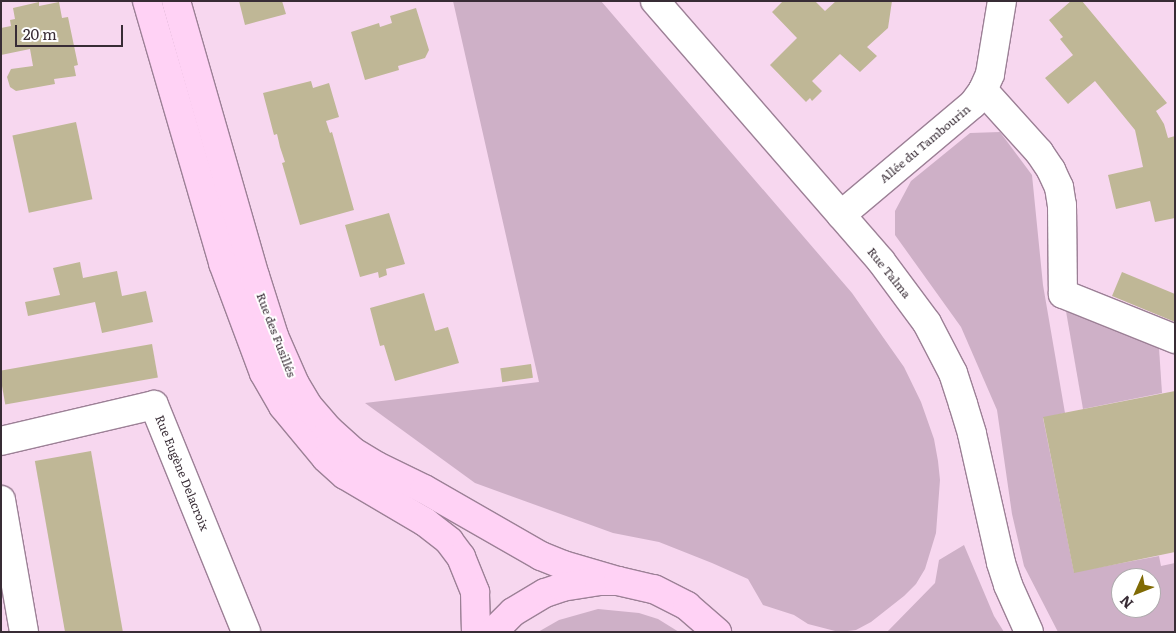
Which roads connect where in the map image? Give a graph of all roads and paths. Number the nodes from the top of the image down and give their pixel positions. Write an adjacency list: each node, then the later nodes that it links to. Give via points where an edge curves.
1 (147, 1): 14 (main road, Rue des Fusillés, via 223,263 264,373 283,406 326,458 345,475 425,522 462,557 475,592)
2 (176, 1): 10 (main road, Rue des Fusillés, via 268,319 284,361 309,407 352,451 377,466 541,556)
3 (655, 1): 6 (street, Rue Talma)
4 (1002, 1): 5 (street, Allée du Tambourin, via 990,74)
5 (983, 90): 6 (street, Allée du Tambourin, via 973,104); 7 (street, via 1039,152 1059,187 1063,294)
6 (841, 215): 11 (street, Rue Talma, via 912,300 950,366 972,434 1001,563)
7 (1175, 339)
8 (1, 441): 13 (street, Rue Eugène Delacroix, via 154,405)
9 (1, 500): 12 (street)
10 (618, 582): 15 (main road, via 581,583 545,593 513,612); 16 (main road, via 654,589 671,597 702,617)
11 (1016, 603): 17 (street, Rue Talma); 18 (street, Rue Talma)
12 (24, 632)
13 (246, 632)
14 (476, 632)
15 (493, 632)
16 (717, 632)
17 (1029, 632)
18 (1039, 632)

